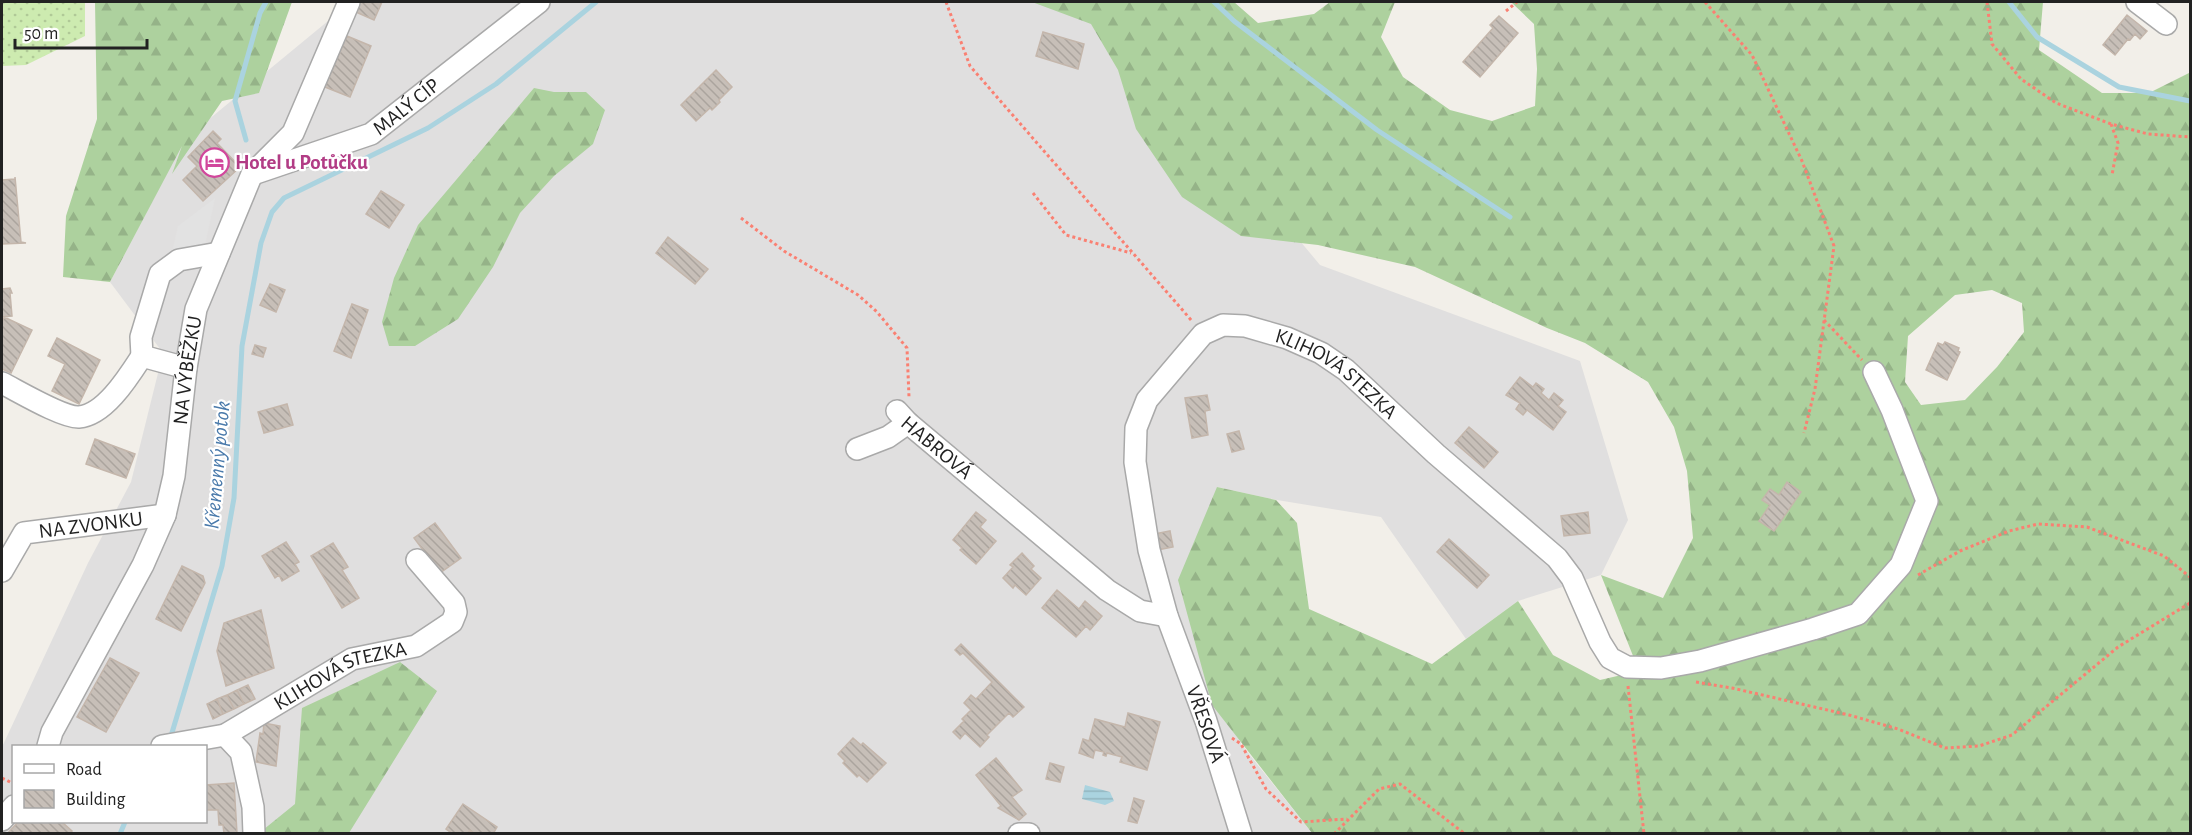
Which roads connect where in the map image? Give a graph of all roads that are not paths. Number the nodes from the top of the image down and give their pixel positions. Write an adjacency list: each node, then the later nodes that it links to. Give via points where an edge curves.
1 (349, 2): 5 (street, NA VÝBĚŽKU, via 293,133)
2 (539, 2): 5 (street, MALÝ CÍP, via 371,134)
3 (2137, 2): 4 (street)
4 (2166, 24)
5 (252, 174): 6 (street, NA VÝBĚŽKU)
6 (219, 253): 7 (street, via 179,260 160,274 141,337); 8 (street, NA VÝBĚŽKU, via 196,309)
7 (142, 356): 8 (street); 10 (street, via 128,380 99,409 80,417 67,415)
8 (186, 368): 12 (street, NA VÝBĚŽKU, via 174,476)
9 (1874, 372): 15 (street, KLIHOVÁ STEZKA, via 1927,501 1901,565 1858,614 1700,661 1661,668 1626,667 1610,658 1572,578 1557,558 1346,370 1321,353 1287,338 1245,326 1223,326 1203,334 1147,400 1136,428 1135,462 1147,539)
10 (2, 383)
11 (857, 449): 15 (street, HABROVÁ, via 888,437 903,417 1107,590 1140,611)
12 (165, 515): 14 (street, NA ZVONKU, via 24,533); 17 (street, NA VÝBĚŽKU, via 144,565 52,732)
13 (417, 560): 16 (street, KLIHOVÁ STEZKA, via 454,603 452,622 416,646 352,659)
14 (2, 571)
15 (1167, 616): 24 (street, VŘESOVÁ, via 1206,721)
16 (225, 735): 18 (street); 21 (street, via 241,752 253,807)
17 (49, 745)
18 (172, 745)
19 (12, 808): 20 (street)
20 (2, 820)
21 (254, 834)
22 (1019, 834): 23 (street)
23 (1029, 834)
24 (1241, 834)

